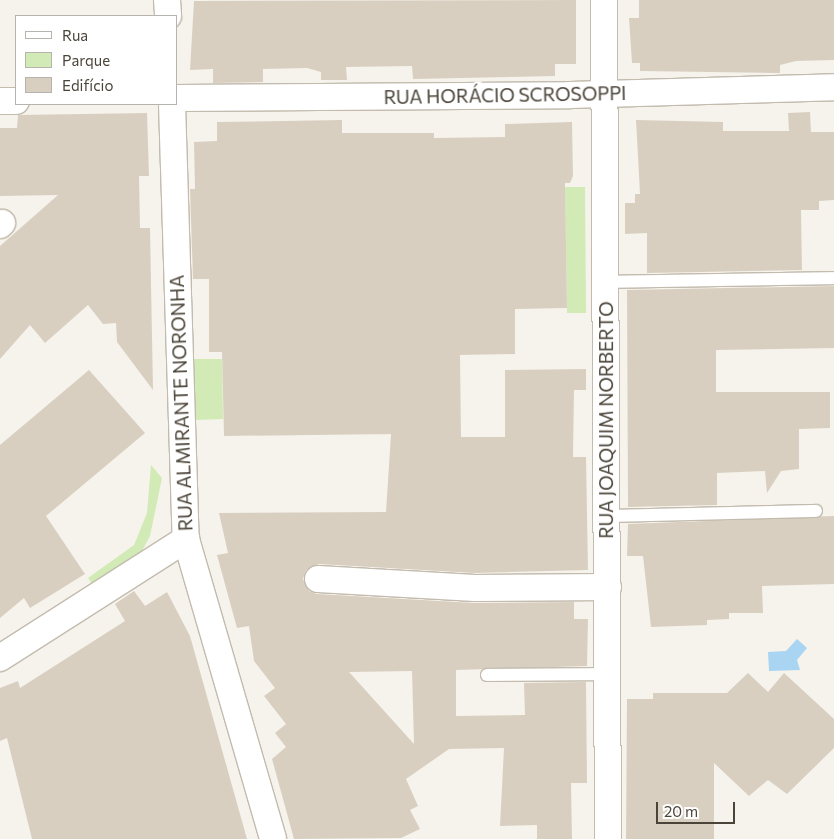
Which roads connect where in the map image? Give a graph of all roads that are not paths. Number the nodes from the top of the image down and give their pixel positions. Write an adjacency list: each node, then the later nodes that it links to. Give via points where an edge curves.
1 (167, 0): 3 (street)
2 (604, 0): 5 (street, RUA JOAQUIM NORBERTO)
3 (168, 15)
4 (834, 86): 5 (street, RUA HORÁCIO SCROSOPPI)
5 (604, 94): 6 (street, RUA HORÁCIO SCROSOPPI); 11 (street, RUA JOAQUIM NORBERTO)
6 (178, 98)
7 (15, 100): 8 (street)
8 (0, 101)
9 (172, 105): 14 (street, RUA ALMIRANTE NORONHA)
10 (834, 278): 11 (lane)
11 (605, 282): 13 (street, RUA JOAQUIM NORBERTO)
12 (816, 511): 13 (lane)
13 (606, 516): 16 (street, RUA JOAQUIM NORBERTO)
14 (186, 539): 17 (street); 20 (street, RUA ALMIRANTE NORONHA)
15 (318, 578): 16 (street, via 475,588)
16 (608, 587): 18 (street, RUA JOAQUIM NORBERTO)
17 (0, 658)
18 (609, 674): 19 (lane); 21 (street, RUA JOAQUIM NORBERTO)
19 (486, 676)
20 (273, 839)
21 (608, 839)

